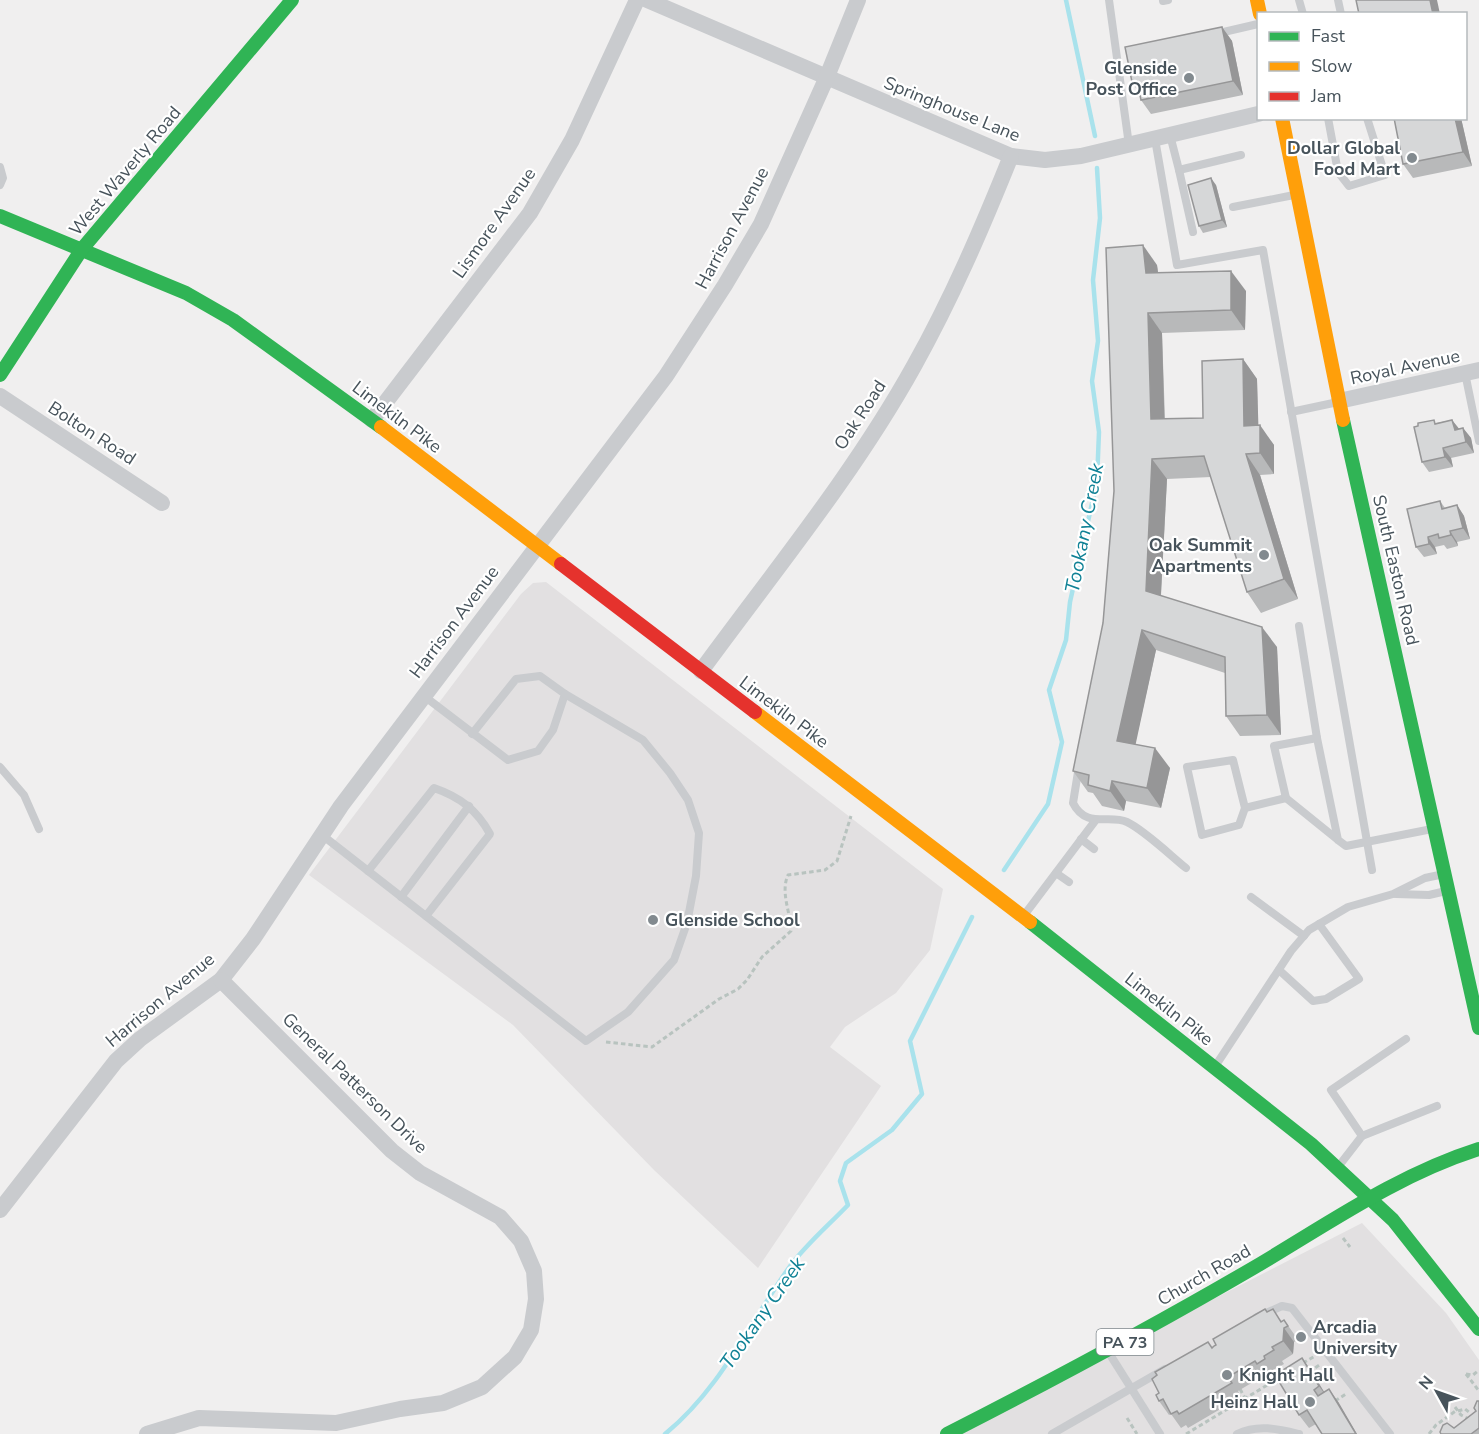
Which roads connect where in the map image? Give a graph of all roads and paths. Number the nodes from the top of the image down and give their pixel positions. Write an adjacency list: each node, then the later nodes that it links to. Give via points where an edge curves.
1 (292, 0): 26 (main road, West Waverly Road)
2 (637, 0): 32 (street, Lismore Avenue, via 572,140 530,213)
3 (647, 0): 10 (street, Springhouse Lane)
4 (858, 0): 10 (street, Harrison Avenue)
5 (1109, 0): 9 (lane)
6 (1257, 24): 7 (lane)
7 (1204, 37)
8 (1128, 55): 9 (lane)
9 (1118, 57): 16 (lane)
10 (826, 79): 18 (street, Springhouse Lane); 35 (street, Harrison Avenue, via 760,224 726,285 666,376)
11 (1257, 114): 15 (street, Springhouse Lane)
12 (1282, 120): 22 (main road, South Easton Road)
13 (1328, 120): 14 (lane, via 1338,172 1349,186 1385,176)
14 (1368, 120)
15 (1163, 137): 16 (street, Springhouse Lane); 20 (lane); 31 (lane, via 1177,265 1263,250)
16 (1129, 145): 18 (street, Springhouse Lane, via 1060,158)
17 (1241, 155): 20 (lane)
18 (1011, 156): 37 (street, Oak Road, via 974,249 908,377 851,467)
19 (0, 167): 21 (lane)
20 (1179, 170): 25 (lane)
21 (0, 184)
22 (1298, 195): 23 (lane); 30 (main road, South Easton Road)
23 (1233, 207)
24 (0, 216): 26 (main road, Limekiln Pike)
25 (1193, 232)
26 (82, 249): 28 (main road, West Waverly Road); 32 (main road, Limekiln Pike, via 215,309)
27 (1472, 372): 30 (street, Royal Avenue); 33 (lane)
28 (0, 375)
29 (0, 396): 34 (street, Bolton Road)
30 (1340, 401): 31 (lane); 49 (main road, South Easton Road)
31 (1291, 412): 54 (lane)
32 (372, 420): 35 (main road, Limekiln Pike)
33 (1479, 441)
34 (162, 503)
35 (536, 545): 37 (main road, Limekiln Pike); 39 (street, Harrison Avenue)
36 (1299, 626): 41 (lane)
37 (701, 671): 67 (main road, Limekiln Pike)
38 (565, 694): 40 (lane, via 540,676 516,679); 40 (lane, via 553,730 538,751 508,759); 76 (lane, via 643,740 688,800 699,833 690,911 674,960 628,1012)
39 (424, 696): 40 (lane); 51 (street, Harrison Avenue)
40 (472, 734)
41 (1317, 738): 44 (lane, via 1274,746); 53 (lane)
42 (1081, 756): 48 (lane, via 1073,803)
43 (0, 767): 50 (lane, via 24,795)
44 (1286, 798): 46 (lane); 53 (lane)
45 (469, 806): 58 (lane, via 453,794 434,788); 64 (lane); 66 (lane, via 482,818 490,834)
46 (1245, 808): 46 (lane, via 1233,759 1187,767 1202,835 1239,825)
47 (851, 816): 76 (path, via 837,861 825,870 788,875 786,901 791,931 762,957 738,989 652,1047)
48 (1095, 821): 52 (lane); 56 (lane, via 1125,821)
49 (1434, 828): 54 (lane); 60 (main road, South Easton Road)
50 (39, 829)
51 (322, 835): 58 (lane); 73 (street, Harrison Avenue)
52 (1081, 839): 55 (lane); 59 (lane)
53 (1338, 840): 54 (lane, via 1346,846)
54 (1366, 842): 57 (lane)
55 (1094, 849)
56 (1186, 868)
57 (1371, 870)
58 (368, 871): 64 (lane)
59 (1056, 873): 61 (lane); 67 (lane)
60 (1444, 874): 62 (main road, South Easton Road); 63 (lane, via 1425,878)
61 (1069, 882)
62 (1448, 891): 63 (lane); 72 (main road, South Easton Road)
63 (1393, 894): 68 (lane, via 1348,907)
64 (401, 897): 66 (lane)
65 (1251, 897): 69 (lane)
66 (426, 916): 76 (lane)
67 (1023, 917): 77 (main road, Limekiln Pike)
68 (1318, 924): 69 (lane); 71 (lane, via 1359,978 1326,999 1313,1000)
69 (1304, 936): 71 (lane)
70 (1479, 959): 72 (street)
71 (1279, 970): 77 (lane)
72 (1466, 970): 74 (main road, South Easton Road)
73 (221, 980): 83 (street, Harrison Avenue, via 116,1061); 108 (street, General Patterson Drive, via 392,1151 420,1173 500,1216 529,1256 534,1279 534,1314 528,1336 514,1358 493,1379 456,1399 336,1423 199,1419)
74 (1479, 1028)
75 (1406, 1039): 79 (lane, via 1331,1090)
76 (586, 1041)
77 (1215, 1068): 81 (main road, Limekiln Pike)
78 (1437, 1106): 79 (lane)
79 (1362, 1136): 81 (lane)
80 (1479, 1149): 82 (main road, Church Road / PA 73, via 1431,1165)
81 (1338, 1168): 82 (main road, Limekiln Pike)
82 (1371, 1196): 87 (main road, Limekiln Pike); 88 (main road, Church Road / PA 73)
83 (0, 1210)
84 (1345, 1232): 85 (path, via 1341,1236)
85 (1350, 1247)
86 (1249, 1322): 116 (lane, via 1282,1306 1292,1308)
87 (1479, 1329)
88 (1108, 1351): 96 (lane); 109 (main road, Church Road / PA 73)
89 (1317, 1355): 91 (path)
90 (1323, 1363): 94 (path)
91 (1300, 1365)
92 (1171, 1366): 96 (lane)
93 (1479, 1370): 98 (path, via 1473,1375 1466,1374)
94 (1305, 1374)
95 (1282, 1376): 100 (path)
96 (1130, 1388): 110 (lane); 112 (lane)
97 (1240, 1389): 100 (path)
98 (1479, 1391)
99 (1346, 1394): 102 (path)
100 (1246, 1399): 101 (path); 113 (path)
101 (1250, 1407)
102 (1326, 1407)
103 (1458, 1410): 104 (path); 106 (path); 107 (path, via 1472,1422); 117 (path)
104 (1470, 1413)
105 (1126, 1418): 111 (path)
106 (1462, 1423)
107 (1465, 1427)
108 (147, 1434)
109 (947, 1434)
110 (1052, 1434)
111 (1137, 1434)
112 (1160, 1434)
113 (1186, 1434)
114 (1237, 1434): 115 (lane, via 1253,1428)
115 (1299, 1434)
116 (1390, 1434)
117 (1429, 1434)

